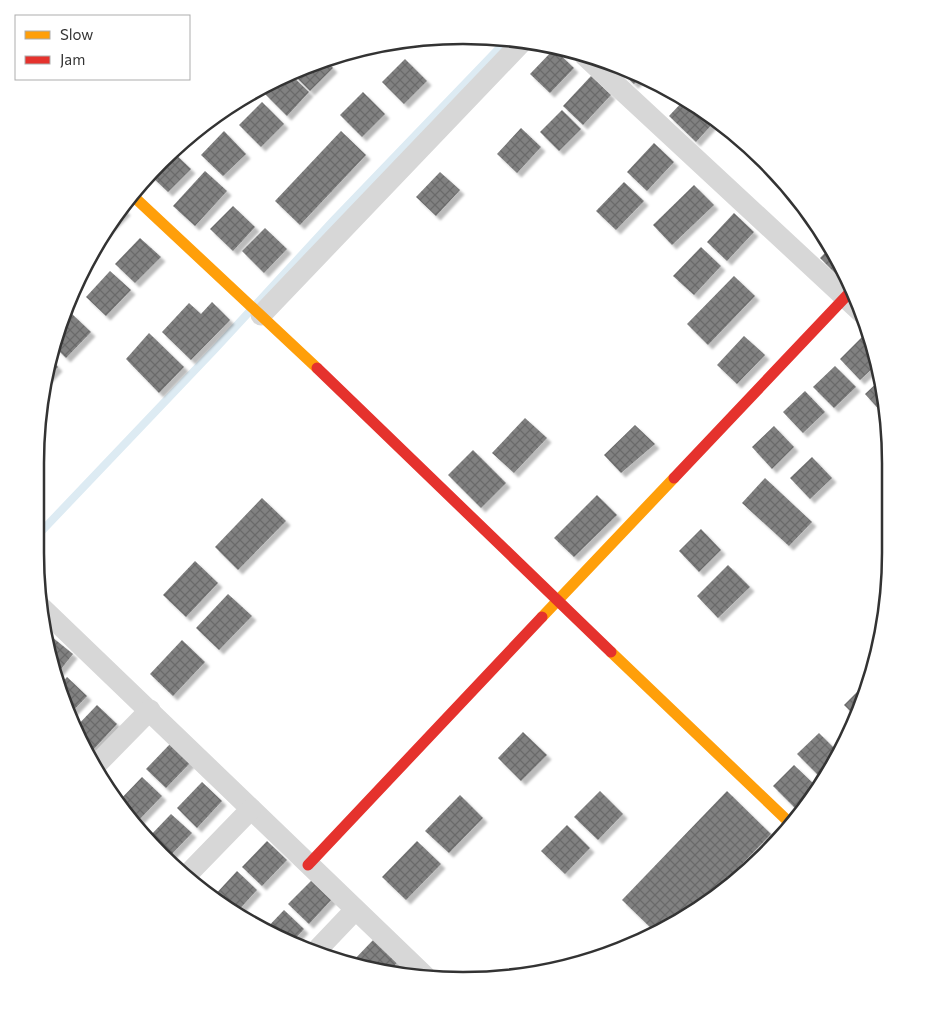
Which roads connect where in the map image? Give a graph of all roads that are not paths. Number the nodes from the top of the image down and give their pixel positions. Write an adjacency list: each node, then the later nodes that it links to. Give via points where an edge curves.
1 (517, 47): 6 (street)
2 (597, 66): 4 (street)
3 (137, 200): 6 (street)
4 (843, 288)
5 (847, 295): 7 (street)
6 (261, 315): 7 (street)
7 (558, 599): 12 (street); 13 (street)
8 (48, 614): 9 (street)
9 (150, 710): 10 (street); 11 (street)
10 (99, 762)
11 (250, 809): 13 (street); 14 (street)
12 (786, 819)
13 (308, 865): 15 (street)
14 (191, 871)
15 (355, 910): 16 (street); 17 (street)
16 (320, 947)
17 (418, 970)

